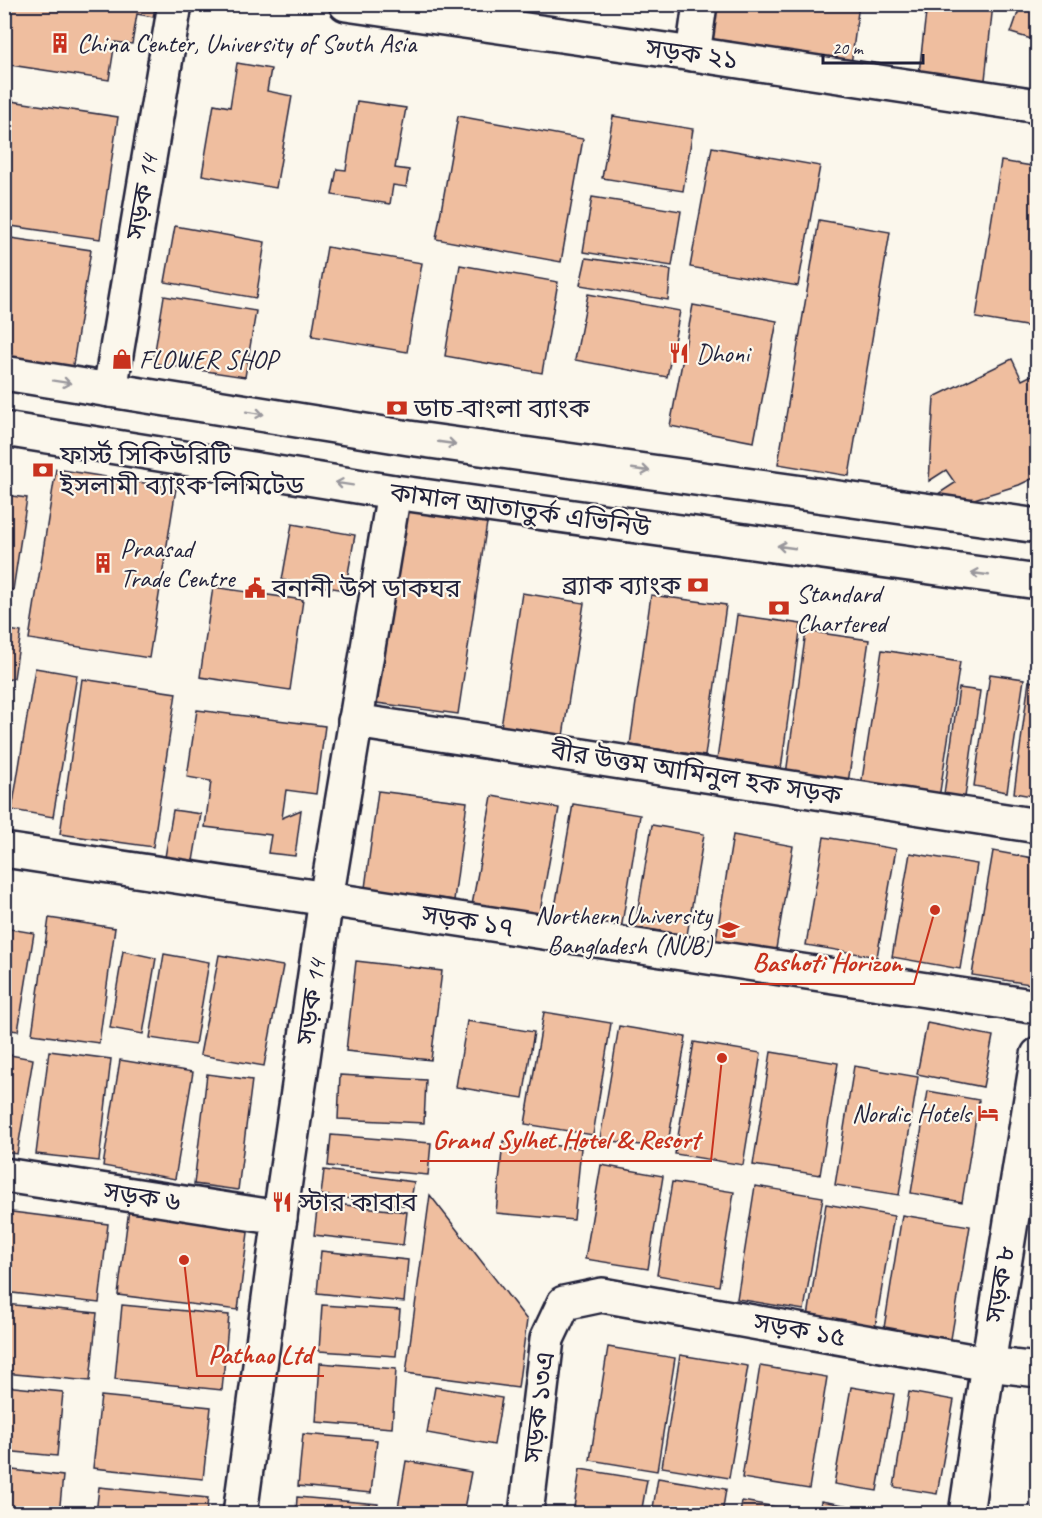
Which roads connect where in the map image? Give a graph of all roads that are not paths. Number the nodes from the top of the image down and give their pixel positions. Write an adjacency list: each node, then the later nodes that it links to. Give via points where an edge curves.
1 (175, 4): 7 (street, সড়ক 14)
2 (346, 4): 4 (street, সড়ক ২১)
3 (700, 4): 4 (street)
4 (693, 54): 5 (street, সড়ক ২১)
5 (1038, 106)
6 (4, 373): 7 (street, one-way to 7)
7 (110, 390): 10 (street, one-way to 10, via 409,438)
8 (4, 429): 9 (street, কামাল আতাতুর্ক এভিনিউ, one-way to 8)
9 (394, 492): 11 (street, কামাল আতাতুর্ক এভিনিউ, one-way to 9); 12 (street, সড়ক 14)
10 (1038, 526)
11 (1038, 582)
12 (355, 721): 13 (street, বীর উত্তম আমিনুল হক সড়ক); 15 (street, সড়ক 14)
13 (1038, 826)
14 (4, 850): 15 (street, সড়ক ১৭)
15 (326, 899): 16 (street, সড়ক ১৭); 19 (street, সড়ক 14)
16 (1038, 1007)
17 (1038, 1055): 21 (street, সড়ক ৮)
18 (4, 1175): 19 (street, সড়ক ৬)
19 (280, 1218): 23 (street, সড়ক 14)
20 (564, 1303): 21 (street, সড়ক ১৫, via 602,1294); 24 (street, সড়ক ১৩এ, via 547,1339)
21 (988, 1364): 22 (street, সড়ক ১৫); 25 (street, সড়ক ৮)
22 (1038, 1370)
23 (240, 1514)
24 (526, 1514)
25 (966, 1514)

